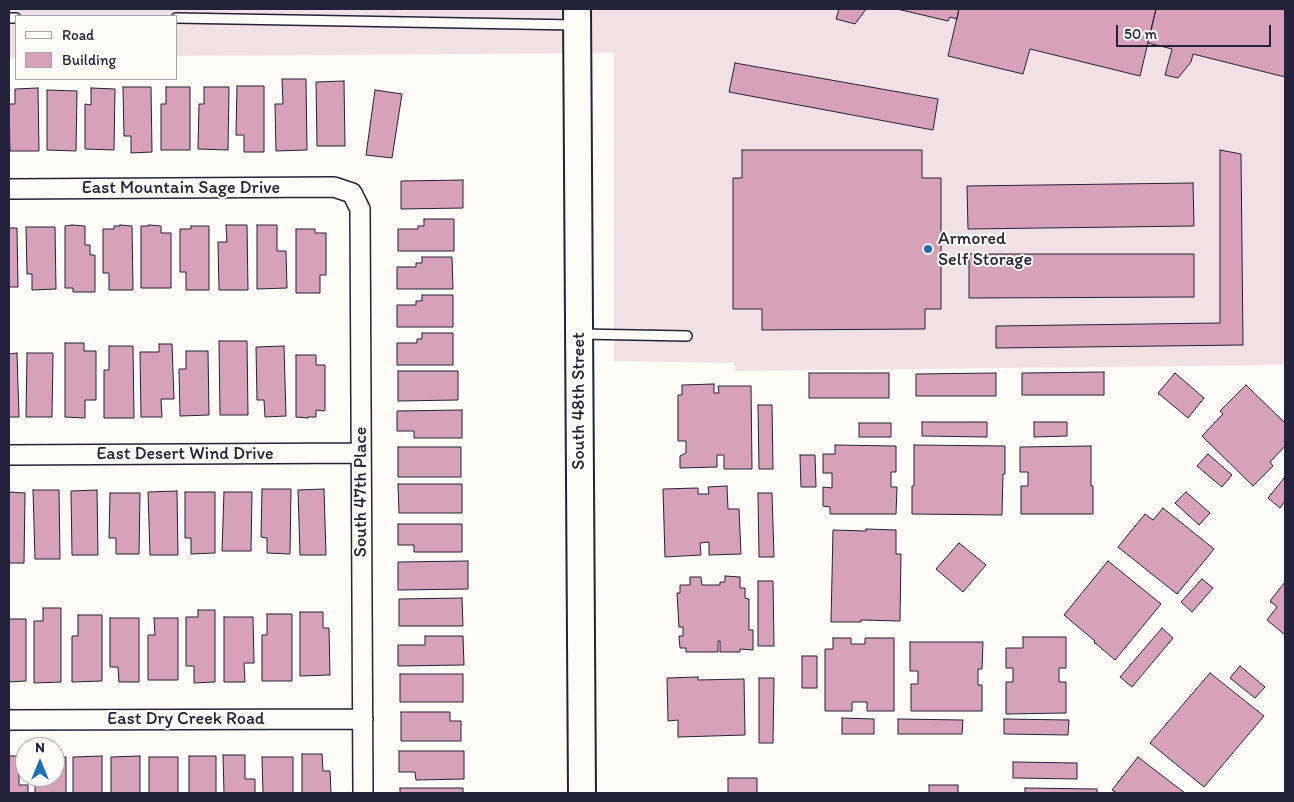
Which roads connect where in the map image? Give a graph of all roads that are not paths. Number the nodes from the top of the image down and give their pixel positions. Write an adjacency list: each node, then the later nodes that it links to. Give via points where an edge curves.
1 (577, 17): 2 (lane); 5 (main road, South 48th Street)
2 (178, 18)
3 (9, 189): 4 (street, East Mountain Sage Drive, via 334,187)
4 (352, 193): 7 (street, South 47th Place, via 360,209)
5 (578, 334): 6 (lane); 12 (main road, South 48th Street)
6 (687, 336)
7 (361, 453): 8 (street, East Desert Wind Drive); 9 (street, South 47th Place)
8 (9, 455)
9 (363, 719): 10 (street, East Dry Creek Road); 11 (street, South 47th Place)
10 (9, 720)
11 (363, 793)
12 (582, 793)

